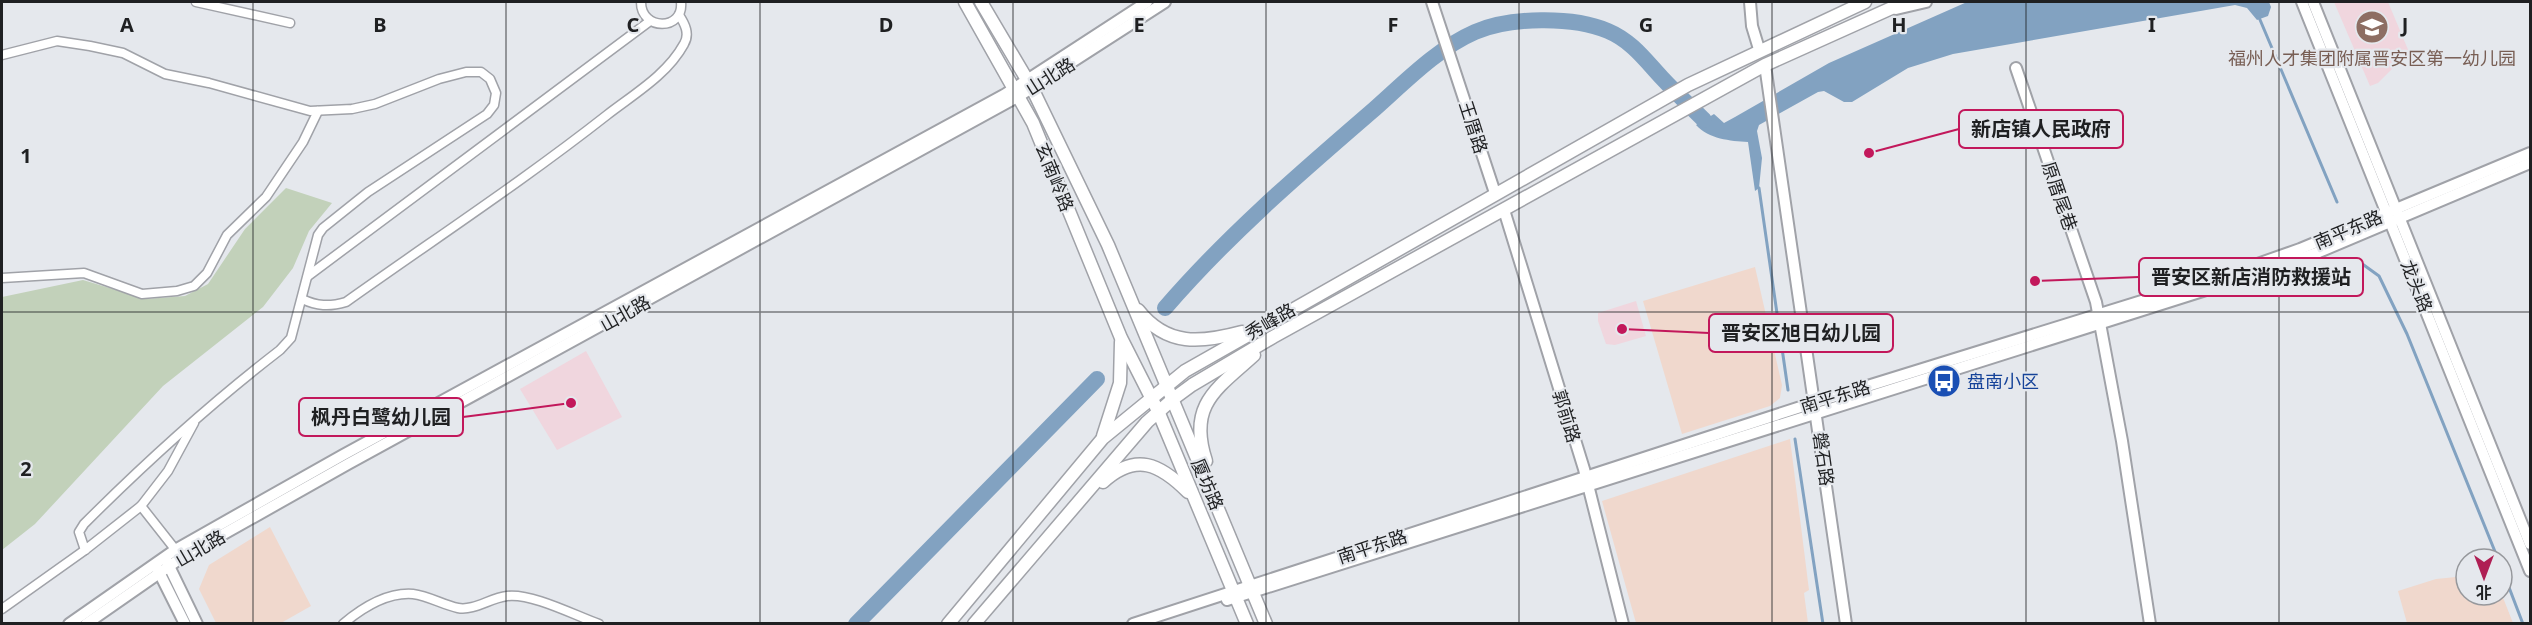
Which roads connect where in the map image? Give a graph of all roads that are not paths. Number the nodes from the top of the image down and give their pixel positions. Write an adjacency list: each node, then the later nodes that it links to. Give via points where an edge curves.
1 (196, 2): 18 (street)
2 (641, 2): 17 (street)
3 (681, 2): 16 (street)
4 (965, 2): 24 (main road, 玄南岭路)
5 (981, 2): 23 (main road, 玄南岭路)
6 (1147, 2): 23 (main road, 山北路)
7 (1165, 2): 23 (main road, 山北路)
8 (1432, 2): 28 (main road, 王厝路)
9 (1750, 2): 19 (main road, via 1752,26)
10 (1865, 2): 19 (main road, 秀峰路)
11 (1905, 2): 15 (main road, 秀峰路)
12 (1926, 2): 15 (main road)
13 (2302, 2): 30 (main road, 龙头路)
14 (2313, 2): 30 (main road, 龙头路)
15 (1881, 12): 21 (main road, 秀峰路)
16 (679, 15): 17 (street, via 661,25); 34 (street, via 687,36 665,70 577,138 346,302 332,306)
17 (650, 21): 31 (street)
18 (290, 23)
19 (1760, 49): 28 (main road, 秀峰路)
20 (2, 55): 25 (street, via 57,41 90,46 123,54 165,74)
21 (1765, 65): 29 (main road, 秀峰路); 43 (main road, 磐石路)
22 (2016, 68): 35 (main road, 原厝尾巷)
23 (1030, 84): 24 (main road, 山北路); 33 (main road, 玄南岭路, via 1108,245)
24 (1017, 92): 39 (main road, 玄南岭路, via 1121,338); 54 (main road, 山北路, via 343,455)
25 (318, 111): 31 (street, via 375,104 466,72 482,72 496,93 487,114 368,192 323,228); 32 (street, via 303,142 266,197 227,235 207,273 194,285 177,291 142,294 84,273)
26 (2530, 153): 30 (main road, 南平东路)
27 (2530, 163): 30 (main road, 南平东路)
28 (1495, 193): 36 (main road, 秀峰路)
29 (1504, 210): 37 (main road, 秀峰路); 47 (main road, 郭前路)
30 (2394, 215): 35 (main road, 南平东路); 52 (main road, 龙头路); 56 (main road, 龙头路)
31 (308, 276): 34 (street)
32 (2, 278)
33 (1129, 298): 36 (main road, via 1148,322 1179,338 1204,340); 38 (main road, 玄南岭路)
34 (302, 299): 45 (street, via 291,338)
35 (2099, 320): 43 (main road, 南平东路); 74 (main road, 原厝尾巷)
36 (1257, 328): 40 (main road, 秀峰路)
37 (1273, 337): 42 (main road, 秀峰路); 48 (main road, via 1222,381 1204,409 1200,438)
38 (1149, 345): 40 (main road, 厦坊路)
39 (1127, 363): 41 (main road, 厦坊路); 46 (main road)
40 (1166, 384): 41 (main road, 秀峰路); 42 (main road, 厦坊路)
41 (1151, 396): 44 (main road, 厦坊路); 46 (main road, 秀峰路)
42 (1173, 399): 44 (main road, 秀峰路); 48 (main road, 厦坊路)
43 (1817, 407): 47 (main road, 南平东路); 73 (main road, 磐石路)
44 (1158, 411): 49 (main road, 厦坊路); 50 (main road, 秀峰路)
45 (196, 418): 51 (street, via 168,471); 53 (street, via 84,524 79,532)
46 (1102, 438): 66 (main road, 秀峰路)
47 (1586, 481): 57 (main road, 南平东路); 72 (main road, 郭前路)
48 (1209, 486): 57 (main road, 厦坊路)
49 (1192, 496): 50 (main road, via 1166,472 1139,464 1114,472); 58 (main road, 厦坊路)
50 (1081, 500): 67 (main road, 秀峰路)
51 (141, 506): 53 (street); 54 (street)
52 (2530, 544)
53 (85, 550): 59 (street)
54 (178, 554): 55 (main road, 山北路)
55 (162, 565): 60 (main road, 山北路); 61 (main road, 山北路); 62 (main road); 63 (main road)
56 (2530, 571)
57 (1251, 588): 58 (main road, 南平东路); 71 (main road, 厦坊路)
58 (1235, 593): 68 (main road, 南平东路); 69 (main road, 南平东路); 70 (main road, 厦坊路)
59 (2, 609)
60 (69, 624)
61 (86, 624)
62 (185, 624)
63 (197, 624)
64 (342, 624): 65 (street, via 358,611 395,595 414,594 458,608 507,596 527,598)
65 (599, 624)
66 (948, 624)
67 (974, 624)
68 (1133, 624)
69 (1153, 624)
70 (1247, 624)
71 (1266, 624)
72 (1623, 624)
73 (1846, 624)
74 (2150, 624)

